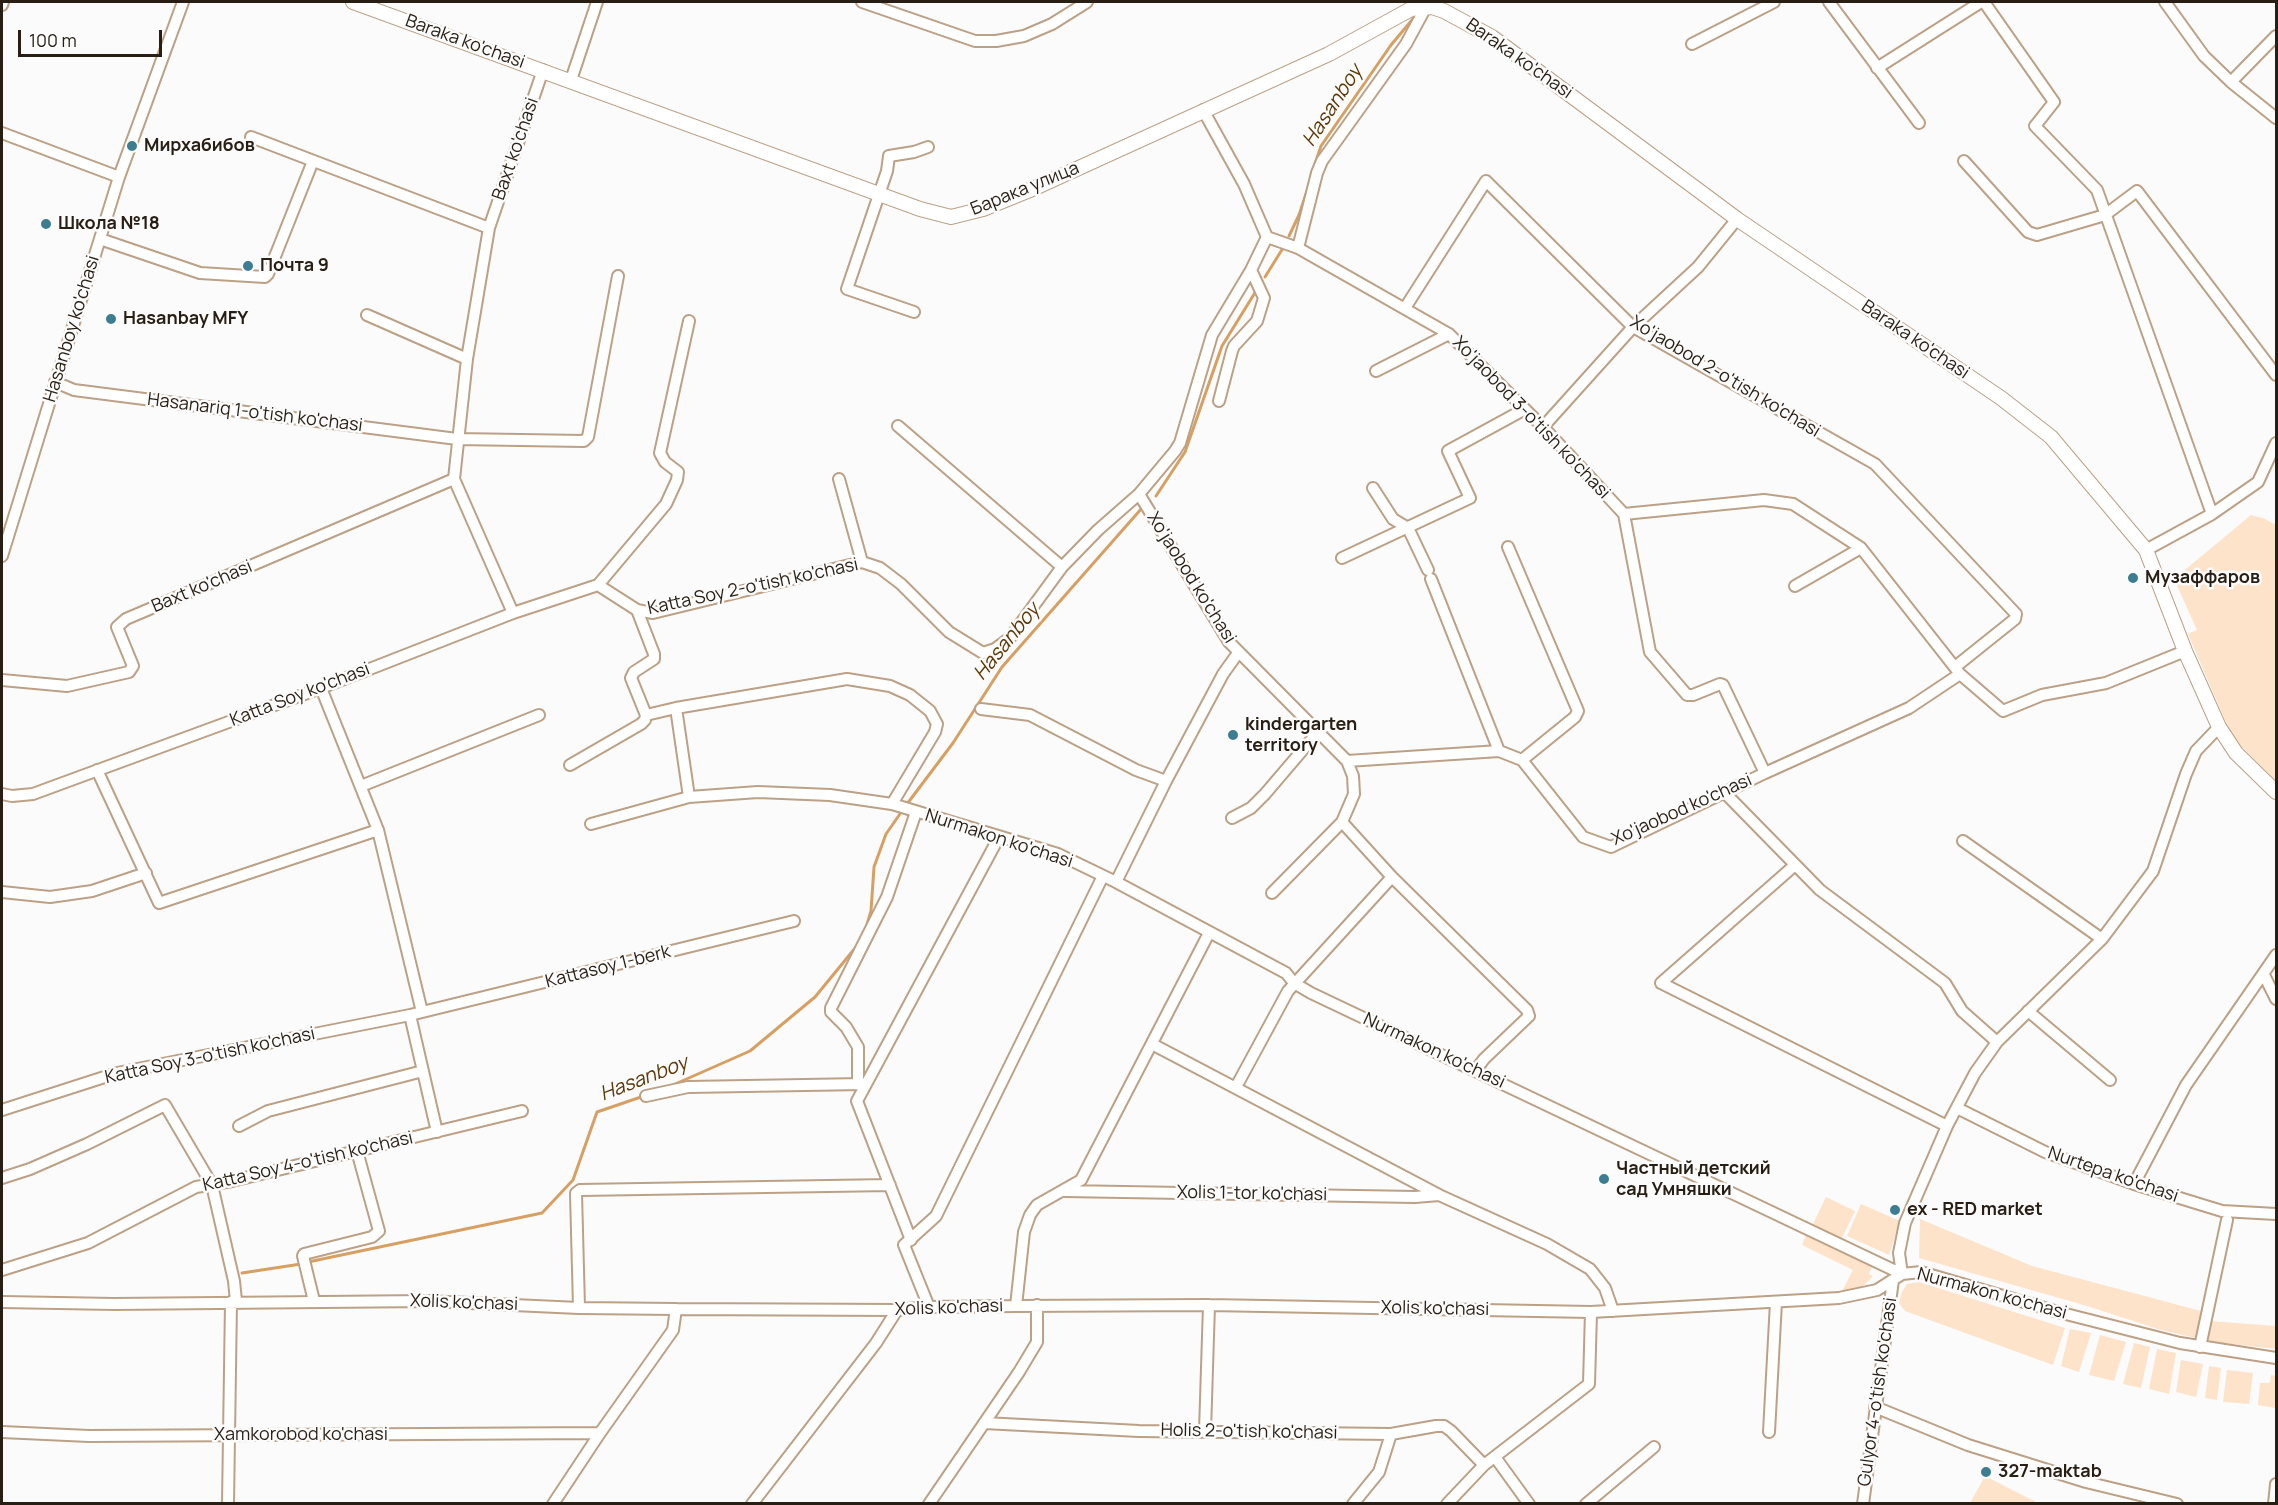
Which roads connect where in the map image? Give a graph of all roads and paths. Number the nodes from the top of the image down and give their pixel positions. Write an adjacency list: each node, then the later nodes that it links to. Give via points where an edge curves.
1 (183, 2): 25 (street, Hasanboy ko'chasi)
2 (353, 2): 14 (main road, Baraka ko'chasi)
3 (597, 2): 15 (street)
4 (862, 2): 5 (street, via 975,41 996,41 1024,36 1052,24)
5 (1087, 2)
6 (1774, 2): 12 (street)
7 (1829, 2): 13 (street)
8 (1983, 2): 13 (street); 27 (street, via 2054,102 2035,126 2097,190)
9 (2165, 2): 16 (street, via 2204,56)
10 (1415, 6): 17 (main road, Барака улица, via 1329,54); 28 (main road, Baraka ko'chasi, via 1444,11 1492,37); 32 (street, via 1406,44 1322,161)
11 (2277, 36): 16 (street)
12 (1692, 44)
13 (1877, 68): 19 (street)
14 (543, 70): 15 (main road, Барака улица); 29 (street, Baxt ko'chasi)
15 (571, 80): 26 (main road, Барака улица)
16 (2231, 81): 18 (street)
17 (1203, 110): 26 (main road, Барака улица, via 1037,187 966,214 935,214); 30 (street, via 1244,184)
18 (2277, 118)
19 (1919, 123)
20 (2, 133): 25 (street)
21 (251, 137): 23 (street)
22 (928, 147): 26 (street, via 889,156)
23 (313, 161): 29 (street); 31 (street, via 265,277 200,273)
24 (1964, 161): 27 (street, via 2031,234)
25 (119, 177): 31 (street, Hasanboy ko'chasi)
26 (879, 193): 36 (street, via 847,289)
27 (2105, 215): 43 (street, via 2137,191); 56 (street)
28 (1737, 219): 39 (street, via 1698,267); 60 (main road, Baraka ko'chasi, via 2035,423 2066,452)
29 (489, 228): 41 (street, Baxt ko'chasi)
30 (1267, 237): 32 (street, Xo'jaobod 3-o'tish ko'chasi); 33 (street, Katta Soy 2-o'tish ko'chasi)
31 (100, 238): 44 (street, Hasanboy ko'chasi)
32 (1298, 249): 35 (street, Xo'jaobod 3-o'tish ko'chasi)
33 (1251, 270): 45 (street, via 1264,298 1257,321 1234,346); 54 (street, Katta Soy 2-o'tish ko'chasi, via 1212,335 1180,443)
34 (618, 276): 49 (street, Hasanariq 1-o'tish ko'chasi, via 586,440)
35 (1405, 308): 39 (street, Xo'jaobod 2-o'tish ko'chasi, via 1486,182); 40 (street, Xo'jaobod 3-o'tish ko'chasi)
36 (914, 312)
37 (367, 315): 41 (street)
38 (689, 321): 65 (street, via 660,453 678,472 677,480 666,504)
39 (1633, 327): 48 (street); 71 (street, Xo'jaobod 2-o'tish ko'chasi, via 1875,464 2013,609 2014,619)
40 (1449, 334): 42 (street); 46 (street, Xo'jaobod 3-o'tish ko'chasi)
41 (467, 359): 49 (street, Baxt ko'chasi)
42 (1376, 371)
43 (2277, 375)
44 (55, 382): 49 (street, Hasanariq 1-o'tish ko'chasi, via 74,390); 61 (street, Hasanboy ko'chasi)
45 (1219, 401)
46 (1524, 409): 48 (street, Xo'jaobod 3-o'tish ko'chasi); 57 (street, via 1449,451 1470,498)
47 (898, 426): 64 (street)
48 (1543, 427): 55 (street, Xo'jaobod 3-o'tish ko'chasi)
49 (457, 440): 51 (street, Baxt ko'chasi)
50 (2277, 443): 56 (street, via 2258,482)
51 (454, 479): 68 (street, Baxt ko'chasi); 72 (street, Baxt ko'chasi, via 126,619 117,627 133,666 129,672 67,686)
52 (839, 479): 63 (street)
53 (1373, 488): 57 (street, via 1394,519)
54 (1139, 494): 64 (street, Katta Soy 2-o'tish ko'chasi); 70 (street, Xo'jaobod ko'chasi)
55 (1624, 514): 59 (street, Xo'jaobod 3-o'tish ko'chasi, via 1764,500 1793,504); 85 (street, Xo'jaobod 3-o'tish ko'chasi, via 1650,652 1687,695 1723,685)
56 (2212, 514): 60 (street)
57 (1408, 528): 62 (street); 80 (street)
58 (1508, 547): 81 (street, via 1578,711)
59 (1861, 548): 66 (street); 71 (street, Xo'jaobod 3-o'tish ko'chasi)
60 (2146, 550): 69 (main road, Baraka ko'chasi)
61 (2, 556)
62 (1342, 558)
63 (862, 562): 64 (street, Katta Soy 2-o'tish ko'chasi, via 880,568 949,632 983,652 1010,638); 67 (street, Katta Soy 2-o'tish ko'chasi, via 652,613)
64 (1062, 567)
65 (598, 585): 67 (street, Katta Soy 2-o'tish ko'chasi); 68 (street, Katta Soy ko'chasi)
66 (1795, 586)
67 (637, 610): 77 (street, via 654,654 651,662 631,678)
68 (513, 613): 73 (street, Katta Soy ko'chasi)
69 (2185, 651): 71 (street, via 2106,683 2042,695 2003,711); 78 (main road, Baraka ko'chasi)
70 (1238, 653): 79 (street, Xo'jaobod ko'chasi); 86 (street)
71 (1958, 670): 85 (street, Xo'jaobod ko'chasi, via 1909,708)
72 (2, 680)
73 (321, 688): 84 (street, Katta Soy ko'chasi); 87 (street)
74 (676, 708): 77 (street); 91 (street); 92 (street, via 847,679 890,686 910,695 930,711 938,724)
75 (981, 709): 86 (street, via 1030,715 1136,770)
76 (538, 715): 87 (street)
77 (646, 715): 83 (street, via 641,724)
78 (2219, 727): 89 (main road, Baraka ko'chasi, via 2236,753); 109 (street, via 2196,751 2154,872)
79 (1318, 732): 82 (street, Xo'jaobod ko'chasi); 94 (street, via 1251,808)
80 (1499, 751): 81 (street); 82 (street)
81 (1522, 760): 88 (street, Xo'jaobod ko'chasi, via 1583,837 1611,847)
82 (1347, 761): 95 (street, via 1354,794)
83 (570, 765)
84 (97, 770): 90 (street, Katta Soy ko'chasi, via 33,794); 101 (street)
85 (1765, 773): 88 (street, Xo'jaobod ko'chasi)
86 (1166, 781): 104 (street)
87 (361, 786): 97 (street)
88 (1724, 792): 100 (street)
89 (2277, 792)
90 (2, 794)
91 (689, 797): 92 (street, Nurmakon ko'chasi, via 758,792 819,794); 96 (street, Nurmakon ko'chasi)
92 (892, 804): 93 (street, Nurmakon ko'chasi)
93 (916, 812): 98 (street, Nurmakon ko'chasi); 122 (street, via 887,897 831,1008 858,1047)
94 (1232, 818)
95 (1342, 822): 103 (street); 106 (street)
96 (591, 824)
97 (378, 830): 101 (street, via 159,903); 115 (street)
98 (999, 837): 102 (street, Nurmakon ko'chasi, via 1058,855); 122 (street)
99 (1963, 841): 109 (street)
100 (1795, 865): 117 (street, via 1820,890 1944,983 1962,1011); 129 (street, via 1661,983)
101 (146, 873): 105 (street, via 92,891 50,897)
102 (1103, 876): 104 (street, Nurmakon ko'chasi); 140 (street, via 936,1216)
103 (1392, 877): 112 (street); 120 (street, via 1527,1010 1529,1016)
104 (1116, 882): 108 (street, Nurmakon ko'chasi)
105 (2, 892)
106 (1272, 893)
107 (794, 921): 115 (street, Kattasoy 1-berk)
108 (1209, 933): 112 (street, Nurmakon ko'chasi, via 1286,973); 118 (street)
109 (2102, 939): 114 (street)
110 (2277, 956): 111 (street)
111 (2264, 975): 113 (street); 133 (street, via 2186,1085)
112 (1294, 983): 120 (street, Nurmakon ko'chasi); 123 (street)
113 (2277, 999)
114 (2028, 1011): 117 (street); 121 (street)
115 (422, 1012): 116 (street, Katta Soy 3-o'tish ko'chasi)
116 (410, 1015): 119 (street); 126 (street, Katta Soy 3-o'tish ko'chasi, via 117,1073)
117 (1997, 1042): 125 (street, via 1975,1072)
118 (1152, 1044): 123 (street, Xolis 1-tor ko'chasi); 136 (street, via 1081,1180)
119 (423, 1071): 128 (street, via 268,1111); 130 (street)
120 (1475, 1071): 142 (street, Nurmakon ko'chasi)
121 (2110, 1080)
122 (862, 1084): 124 (street, via 698,1086); 135 (street, via 856,1101)
123 (1236, 1087): 137 (street, Xolis 1-tor ko'chasi)
124 (646, 1096)
125 (1957, 1108): 129 (street); 133 (street, Nurtepa ko'chasi, via 2045,1152)
126 (2, 1110)
127 (522, 1111): 130 (street, Katta Soy 4-o'tish ko'chasi)
128 (239, 1126)
129 (1947, 1126): 142 (street, via 1905,1223)
130 (437, 1132): 131 (street, Katta Soy 4-o'tish ko'chasi)
131 (357, 1151): 134 (street, Katta Soy 4-o'tish ko'chasi); 143 (street, via 379,1231 372,1237 309,1252 304,1261)
132 (2, 1178): 134 (street, via 87,1144 165,1105)
133 (2134, 1184): 138 (street, Nurtepa ko'chasi, via 2222,1211)
134 (212, 1185): 141 (street, Katta Soy 4-o'tish ko'chasi, via 196,1187 88,1243); 145 (street, via 234,1281)
135 (890, 1185): 140 (street); 151 (street, via 580,1190 576,1193)
136 (1065, 1191): 137 (street, Xolis 1-tor ko'chasi); 149 (street, via 1037,1205 1030,1215 1024,1232)
137 (1439, 1195): 154 (street, Xolis 1-tor ko'chasi, via 1547,1244 1590,1269 1605,1288)
138 (2277, 1214)
139 (2227, 1220): 156 (street)
140 (911, 1240): 150 (street, via 903,1246)
141 (2, 1270)
142 (1898, 1277): 146 (street, Xolis ko'chasi, via 1862,1294); 156 (street, Nurmakon ko'chasi, via 1921,1272); 158 (street, Gulyor 4-o'tish ko'chasi)
143 (314, 1301): 145 (street, Xolis ko'chasi); 151 (street, Xolis ko'chasi, via 426,1300)
144 (2, 1302): 145 (street, Xolis ko'chasi)
145 (233, 1302): 165 (street)
146 (1776, 1302): 154 (street, Xolis ko'chasi); 162 (street)
147 (1037, 1305): 148 (street, Xolis ko'chasi); 149 (street, Xolis ko'chasi); 159 (street, via 1037,1342)
148 (1209, 1305): 155 (street, Xolis ko'chasi); 160 (street)
149 (1016, 1306): 150 (street, Xolis ko'chasi)
150 (929, 1307): 153 (street, Xolis ko'chasi)
151 (579, 1308): 152 (street, Xolis ko'chasi)
152 (676, 1309): 153 (street, Xolis ko'chasi); 163 (street, via 673,1330)
153 (897, 1310): 172 (street, via 876,1343)
154 (1613, 1311): 155 (street, Xolis ko'chasi)
155 (1591, 1312): 167 (street, via 1589,1384)
156 (2200, 1347): 157 (street, Nurmakon ko'chasi)
157 (2277, 1358)
158 (1875, 1407): 178 (street, Gulyor 4-o'tish ko'chasi); 179 (street, via 1979,1448 2086,1482)
159 (984, 1423): 160 (street, Holis 2-o'tish ko'chasi); 173 (street)
160 (1205, 1431): 164 (street, Holis 2-o'tish ko'chasi)
161 (2, 1432): 165 (street, Xamkorobod ko'chasi)
162 (1769, 1432)
163 (600, 1433): 165 (street, Xamkorobod ko'chasi); 171 (street)
164 (1391, 1434): 168 (street, Holis 2-o'tish ko'chasi, via 1444,1426); 174 (street, via 1379,1472)
165 (227, 1435): 170 (street)
166 (1654, 1447): 177 (street)
167 (1495, 1457): 168 (street); 176 (street)
168 (1484, 1465): 175 (street)
169 (2277, 1484): 180 (street)
170 (228, 1503)
171 (553, 1503)
172 (752, 1503)
173 (929, 1503)
174 (1353, 1503)
175 (1447, 1503)
176 (1529, 1503)
177 (1586, 1503)
178 (1863, 1503)
179 (2177, 1503)
180 (2274, 1503)

